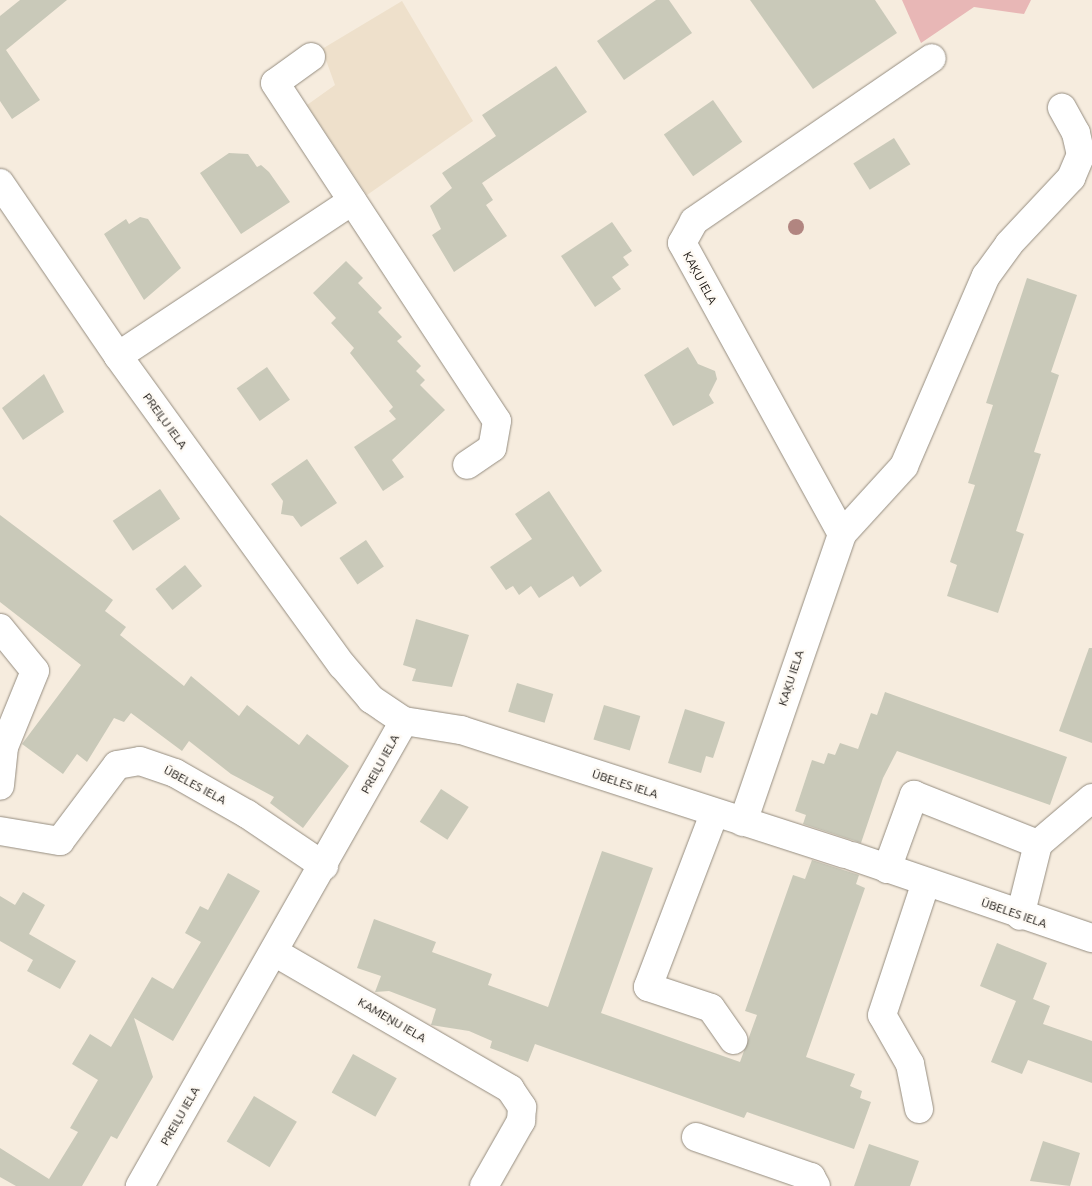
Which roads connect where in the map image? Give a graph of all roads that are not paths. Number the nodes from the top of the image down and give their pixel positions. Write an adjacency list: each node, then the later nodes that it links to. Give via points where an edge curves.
1 (311, 56): 5 (street, via 275,83)
2 (932, 58): 8 (street, KAĶU IELA, via 694,221 682,242)
3 (1062, 108): 8 (street, KAĶU IELA, via 1076,133 1081,155 1071,178 1009,244 986,276 904,466)
4 (0, 183): 6 (street, PREIĻU IELA)
5 (352, 201): 6 (street); 7 (street, via 496,421 492,448)
6 (118, 356): 10 (street, PREIĻU IELA, via 342,665 371,699)
7 (468, 465)
8 (842, 534): 14 (street, KAĶU IELA)
9 (0, 628): 11 (street, via 35,671 4,747)
10 (404, 721): 13 (street, ŪBELES IELA, via 461,730); 17 (street, PREIĻU IELA)
11 (0, 786)
12 (1092, 798): 16 (street)
13 (714, 814): 14 (street, ŪBELES IELA); 23 (street, via 648,987 711,1008)
14 (743, 822): 18 (street, ŪBELES IELA)
15 (0, 830): 17 (street, ŪBELES IELA, via 60,841 118,764 140,761 175,773 230,804)
16 (1038, 844): 18 (street, via 914,795); 20 (street)
17 (324, 866): 22 (street, PREIĻU IELA)
18 (887, 869): 19 (street, ŪBELES IELA)
19 (926, 882): 20 (street, ŪBELES IELA); 24 (street, via 882,1015 910,1064)
20 (1020, 916): 21 (street, ŪBELES IELA)
21 (1092, 938)
22 (274, 952): 26 (street, PREIĻU IELA); 27 (street, KAMEŅU IELA, via 510,1089 522,1107 521,1122)
23 (733, 1040)
24 (919, 1109)
25 (696, 1137): 28 (street, via 811,1177)
26 (140, 1186)
27 (484, 1186)
28 (816, 1186)

